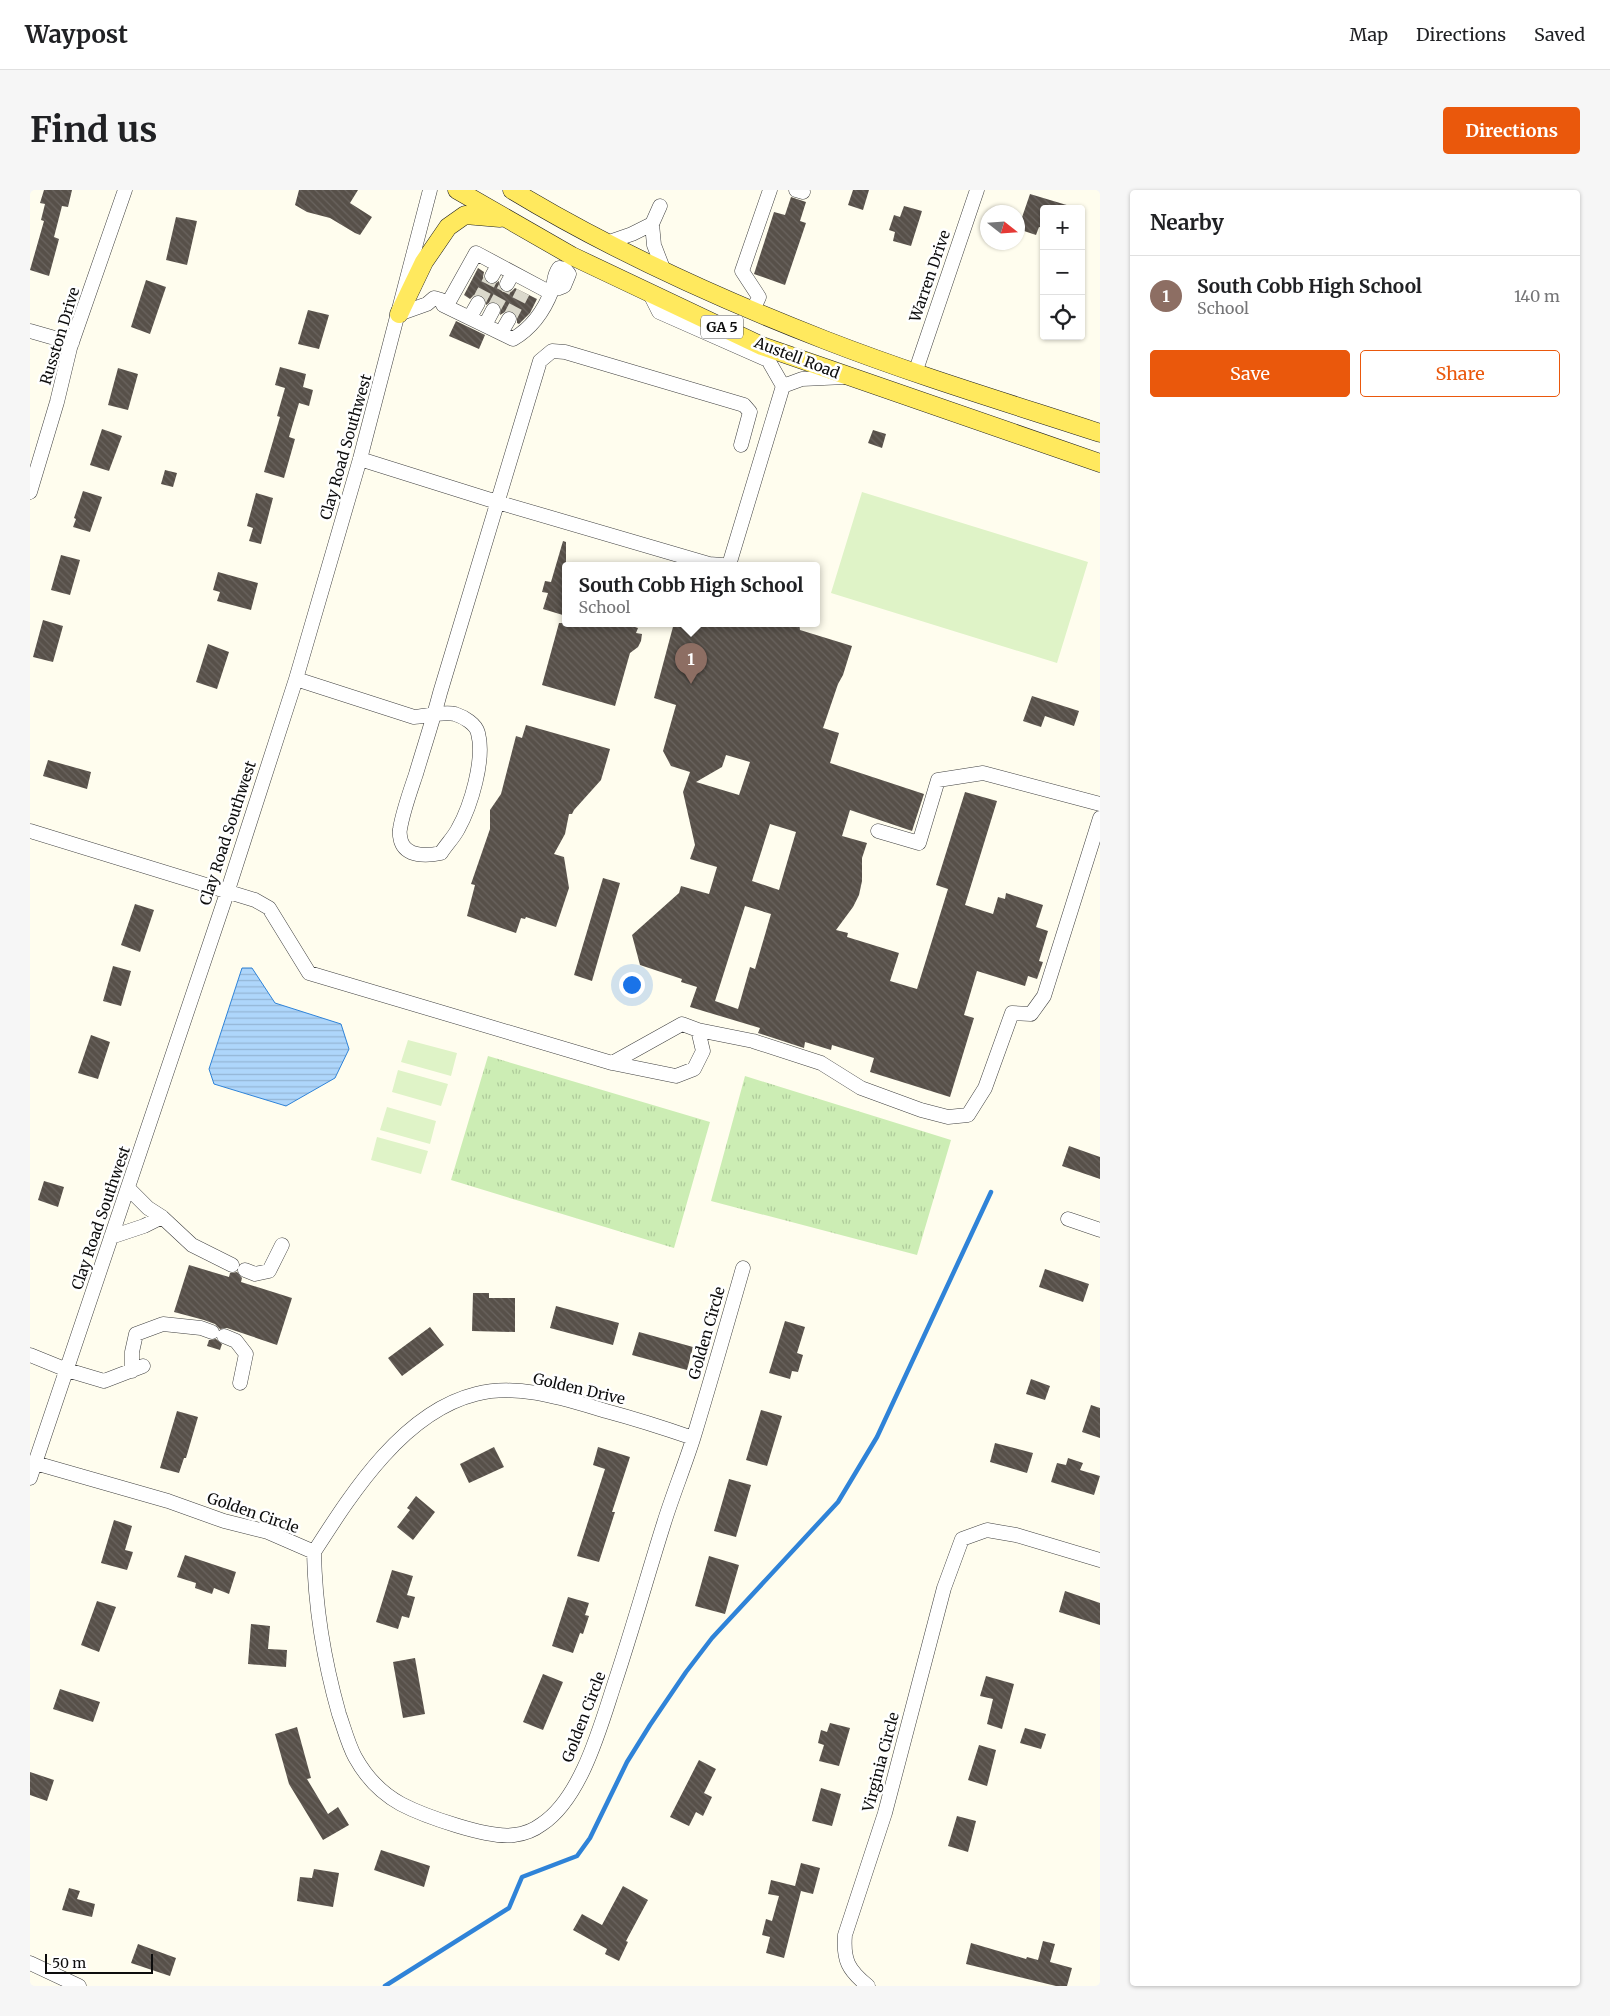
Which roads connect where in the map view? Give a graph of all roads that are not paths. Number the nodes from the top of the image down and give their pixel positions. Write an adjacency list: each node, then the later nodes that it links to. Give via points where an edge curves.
1 (124, 190): 25 (street, Russton Drive)
2 (430, 190): 19 (street, Clay Road Southwest)
3 (457, 190): 8 (main road, Austell Road / GA 5)
4 (512, 190): 10 (main road, Austell Road / GA 5)
5 (770, 190): 18 (street, via 742,272 759,297)
6 (977, 190): 26 (street, Warren Drive)
7 (660, 206): 9 (street)
8 (504, 218): 11 (main road, Austell Road / GA 5); 19 (main road, via 465,215 448,227 424,262)
9 (652, 224): 10 (street); 12 (street, via 654,245)
10 (606, 243): 12 (main road, Austell Road / GA 5)
11 (569, 262): 13 (street, via 564,286); 14 (main road, Austell Road / GA 5)
12 (664, 271): 18 (main road, Austell Road / GA 5)
13 (552, 290): 16 (street, via 526,287 495,270 476,253); 24 (street, via 542,312 524,333 512,339)
14 (649, 292): 27 (main road, Austell Road / GA 5, via 762,346); 28 (street, via 659,312 768,360)
15 (478, 303): 20 (street)
16 (445, 305): 19 (street, via 434,298 427,304); 20 (street)
17 (493, 310): 22 (street)
18 (754, 310): 26 (main road, Austell Road / GA 5)
19 (399, 314): 31 (street, Clay Road Southwest)
20 (470, 317): 22 (street)
21 (508, 319): 24 (street)
22 (485, 325): 24 (street)
23 (30, 330): 25 (street)
24 (501, 333)
25 (72, 344): 33 (street, Russton Drive)
26 (915, 373): 29 (main road, Austell Road / GA 5)
27 (847, 377): 28 (street, via 802,379); 32 (main road, Austell Road / GA 5)
28 (783, 386): 36 (street)
29 (1100, 433)
30 (741, 445): 34 (street, via 750,412 744,405 565,352 552,351 540,361)
31 (360, 459): 34 (street); 37 (street, Clay Road Southwest)
32 (1100, 463)
33 (30, 492)
34 (497, 502): 35 (street); 38 (street)
35 (709, 562)
36 (730, 562)
37 (296, 679): 38 (street, via 414,717); 43 (street, Clay Road Southwest)
38 (434, 715): 38 (street, via 399,832 408,851 427,856 440,853 458,829 474,793 479,752 478,731 466,719 454,713)
39 (1100, 804): 42 (street, via 983,773 938,780 919,844)
40 (1100, 818): 44 (street, via 1044,996 1031,1014 1012,1013 985,1088 968,1114 948,1117 920,1110 861,1088 821,1064 752,1041)
41 (30, 830): 43 (street)
42 (878, 831)
43 (227, 892): 45 (street, via 256,900 269,908 309,973); 46 (street, Clay Road Southwest)
44 (698, 1030): 45 (street, via 682,1024); 45 (street, via 703,1051 694,1069 676,1076)
45 (612, 1063)
46 (128, 1188): 47 (street, via 148,1208); 50 (street, Clay Road Southwest)
47 (162, 1216): 50 (street); 51 (street, via 192,1246 255,1274 269,1271)
48 (1068, 1219): 49 (street)
49 (1100, 1230)
50 (111, 1237): 54 (street, Clay Road Southwest)
51 (282, 1245)
52 (743, 1268): 56 (street, Golden Circle)
53 (30, 1355): 54 (street)
54 (67, 1370): 55 (street, via 104,1381 137,1369 132,1352 136,1334 163,1324 201,1328 236,1342 246,1354); 57 (street, Clay Road Southwest)
55 (240, 1382)
56 (693, 1438): 59 (street, Golden Drive, via 563,1398 518,1392 477,1393 437,1411 378,1459); 59 (street, Golden Circle, via 628,1644 585,1766 563,1803 548,1820 529,1832 511,1836 455,1825 405,1806 376,1786 355,1758 333,1692 319,1622)
57 (35, 1463): 58 (street, Clay Road Southwest); 59 (street, Golden Circle, via 268,1532)
58 (30, 1478)
59 (314, 1552)
60 (1100, 1560): 63 (street, Virginia Circle, via 1016,1535 987,1530 962,1539 944,1588 885,1812 845,1935 847,1963)
61 (30, 1963): 62 (street)
62 (79, 1986)
63 (868, 1986)

